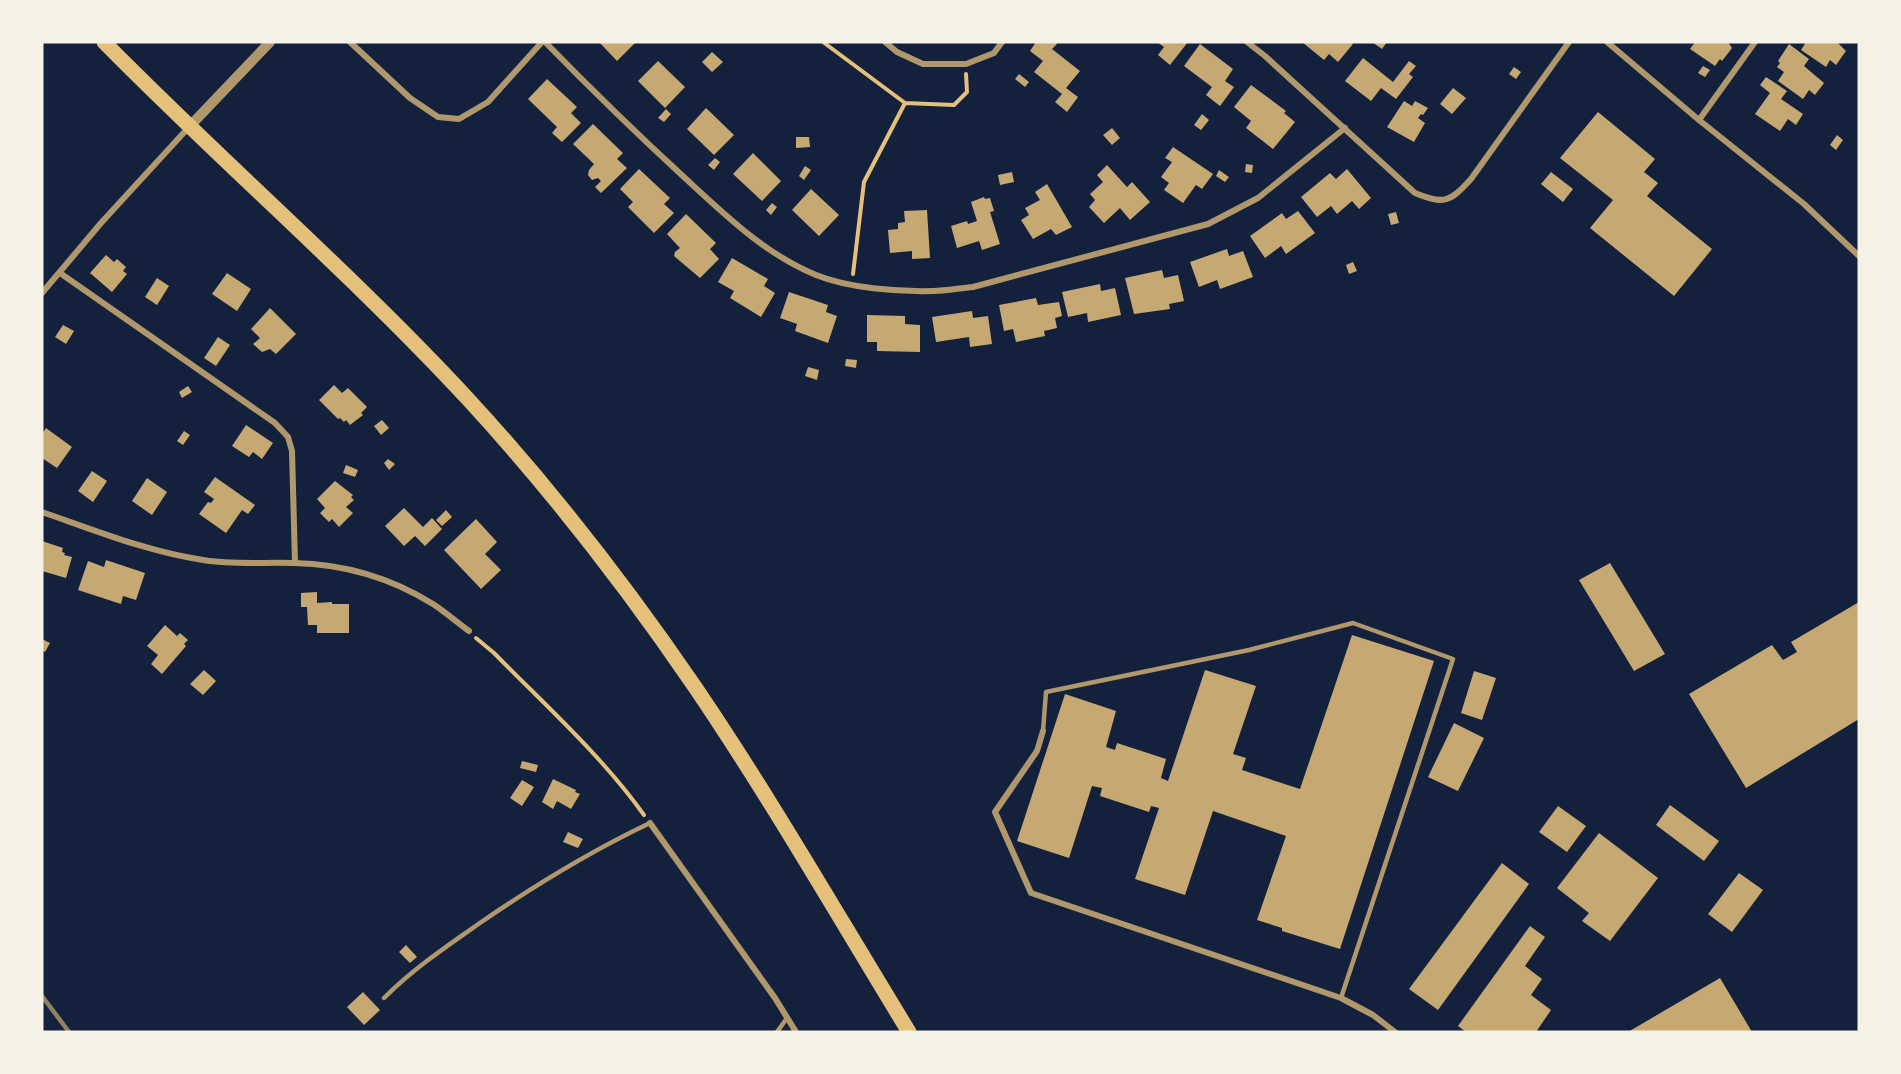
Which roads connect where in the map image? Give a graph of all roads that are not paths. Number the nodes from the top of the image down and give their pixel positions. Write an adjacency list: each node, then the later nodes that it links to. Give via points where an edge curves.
1 (104, 42): 12 (main road)
2 (270, 42): 12 (street)
3 (350, 42): 4 (street, via 410,98 438,117 459,119 488,102)
4 (544, 42): 13 (street, via 756,241 817,275 894,290 934,291 973,286 1208,224 1258,198)
5 (885, 42): 6 (street, via 923,64 966,64 994,53)
6 (1002, 42)
7 (1247, 42): 13 (street)
8 (1569, 42): 13 (street, via 1456,197 1435,201 1415,193)
9 (1607, 42): 11 (street)
10 (1755, 42): 11 (street)
11 (1699, 120): 14 (street, via 1804,204)
12 (189, 127): 15 (street); 27 (main road, via 341,270 468,399 548,493 696,688)
13 (1345, 128)
14 (1859, 256)
15 (60, 273): 16 (street); 18 (street, via 275,423 288,437 292,451)
16 (42, 293)
17 (42, 512): 18 (street, via 204,560)
18 (295, 563): 19 (street, via 362,572 400,586 434,604)
19 (469, 632)
20 (1043, 732): 23 (street, via 1037,751 995,812 1031,893); 23 (lane, via 1046,692 1249,650 1353,623 1453,659)
21 (650, 824): 22 (lane, via 589,853 507,905 408,974); 24 (street)
22 (384, 998)
23 (1341, 998): 28 (street)
24 (787, 1018): 25 (lane); 26 (street)
25 (777, 1032)
26 (796, 1032)
27 (909, 1032)
28 (1395, 1032)

